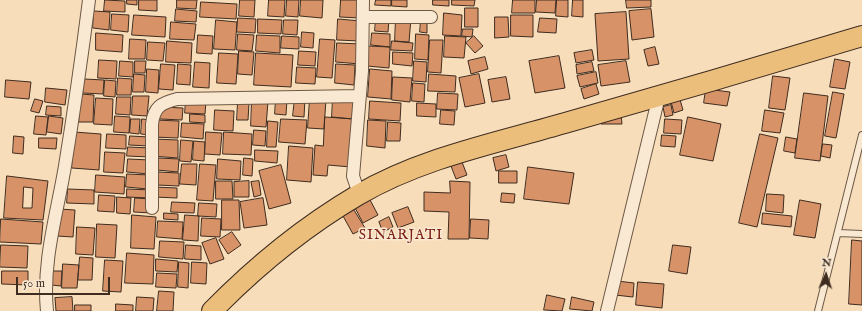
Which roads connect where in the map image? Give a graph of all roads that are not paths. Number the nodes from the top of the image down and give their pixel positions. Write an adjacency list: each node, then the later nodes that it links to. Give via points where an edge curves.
1 (89, 0): 13 (street, via 65,166 50,245 46,276)
2 (363, 0): 3 (street)
3 (362, 17): 4 (street); 6 (street)
4 (431, 17)
5 (862, 36): 7 (highway)
6 (360, 96): 9 (street, via 353,176); 10 (street, via 177,99 165,103 155,111 152,124)
7 (659, 96): 9 (highway, via 451,156 398,175); 15 (street)
8 (862, 135): 11 (lane)
9 (359, 194): 14 (highway, via 276,250)
10 (152, 208)
11 (838, 233): 12 (lane); 16 (lane)
12 (862, 234)
13 (47, 311)
14 (212, 311)
15 (607, 311)
16 (818, 311)

